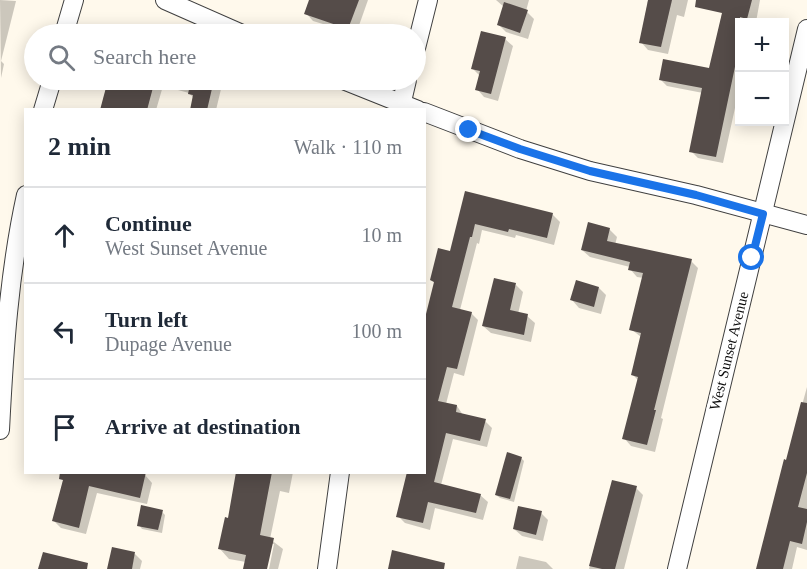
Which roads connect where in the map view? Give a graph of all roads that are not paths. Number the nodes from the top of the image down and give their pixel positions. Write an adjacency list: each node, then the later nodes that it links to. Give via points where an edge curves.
1 (74, 0): 4 (street)
2 (165, 0): 5 (street)
3 (428, 0): 6 (street)
4 (67, 24)
5 (219, 24)
6 (422, 24)
7 (807, 29): 15 (street, West Sunset Avenue)
8 (49, 90): 12 (street)
9 (367, 90): 11 (street)
10 (407, 90): 11 (street)
11 (407, 107)
12 (44, 108)
13 (426, 113): 15 (street, via 590,171)
14 (24, 206): 17 (street, via 10,302)
15 (763, 214): 16 (street); 20 (street, West Sunset Avenue)
16 (807, 225)
17 (0, 430)
18 (340, 474): 19 (street)
19 (327, 569)
20 (677, 569)

